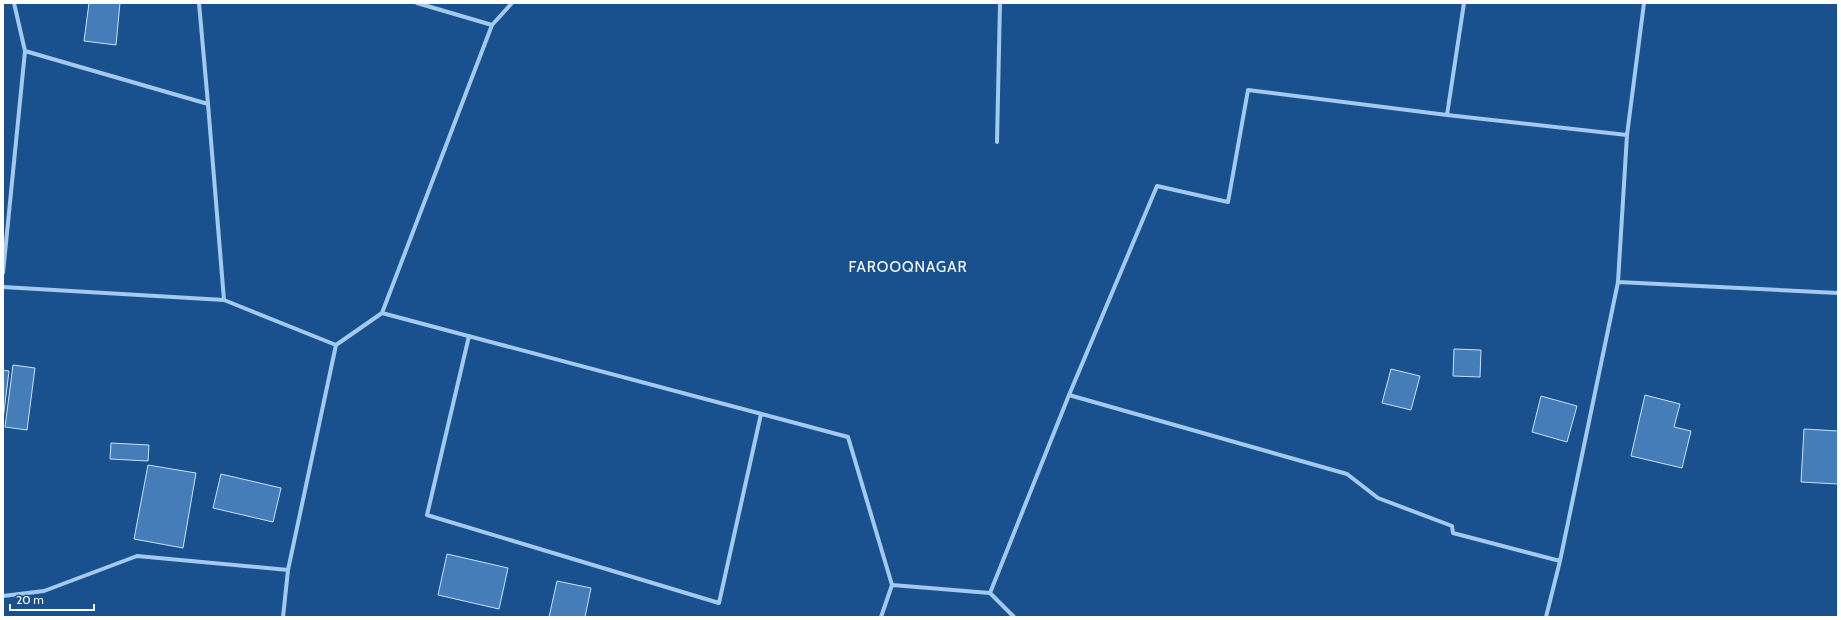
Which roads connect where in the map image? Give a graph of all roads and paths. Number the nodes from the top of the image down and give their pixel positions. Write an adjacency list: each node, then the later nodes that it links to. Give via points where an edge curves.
1 (14, 3): 9 (street)
2 (199, 3): 10 (street)
3 (417, 3): 8 (street)
4 (512, 3): 8 (street)
5 (1000, 3): 13 (street)
6 (1464, 3): 11 (street)
7 (1644, 3): 12 (street)
8 (492, 25): 19 (street)
9 (25, 51): 10 (street); 14 (street)
10 (208, 104): 18 (street)
11 (1447, 115): 12 (street); 22 (street, via 1248,90 1228,202 1157,186)
12 (1627, 135): 15 (street)
13 (997, 142)
14 (3, 273)
15 (1618, 282): 17 (street); 24 (street)
16 (3, 287): 18 (street)
17 (1838, 293)
18 (224, 300): 21 (street)
19 (382, 313): 20 (street); 21 (street)
20 (469, 336): 23 (street); 23 (street, via 427,515 719,603)
21 (336, 345): 25 (street)
22 (1069, 395): 24 (street, via 1347,474 1378,498 1452,526 1453,533); 27 (street)
23 (762, 414): 26 (street, via 848,437)
24 (1560, 561): 32 (street)
25 (288, 570): 28 (street, via 137,556 44,591); 29 (street)
26 (892, 585): 27 (street); 30 (street)
27 (990, 592): 31 (street)
28 (3, 596)
29 (283, 617)
30 (881, 617)
31 (1014, 617)
32 (1546, 617)

